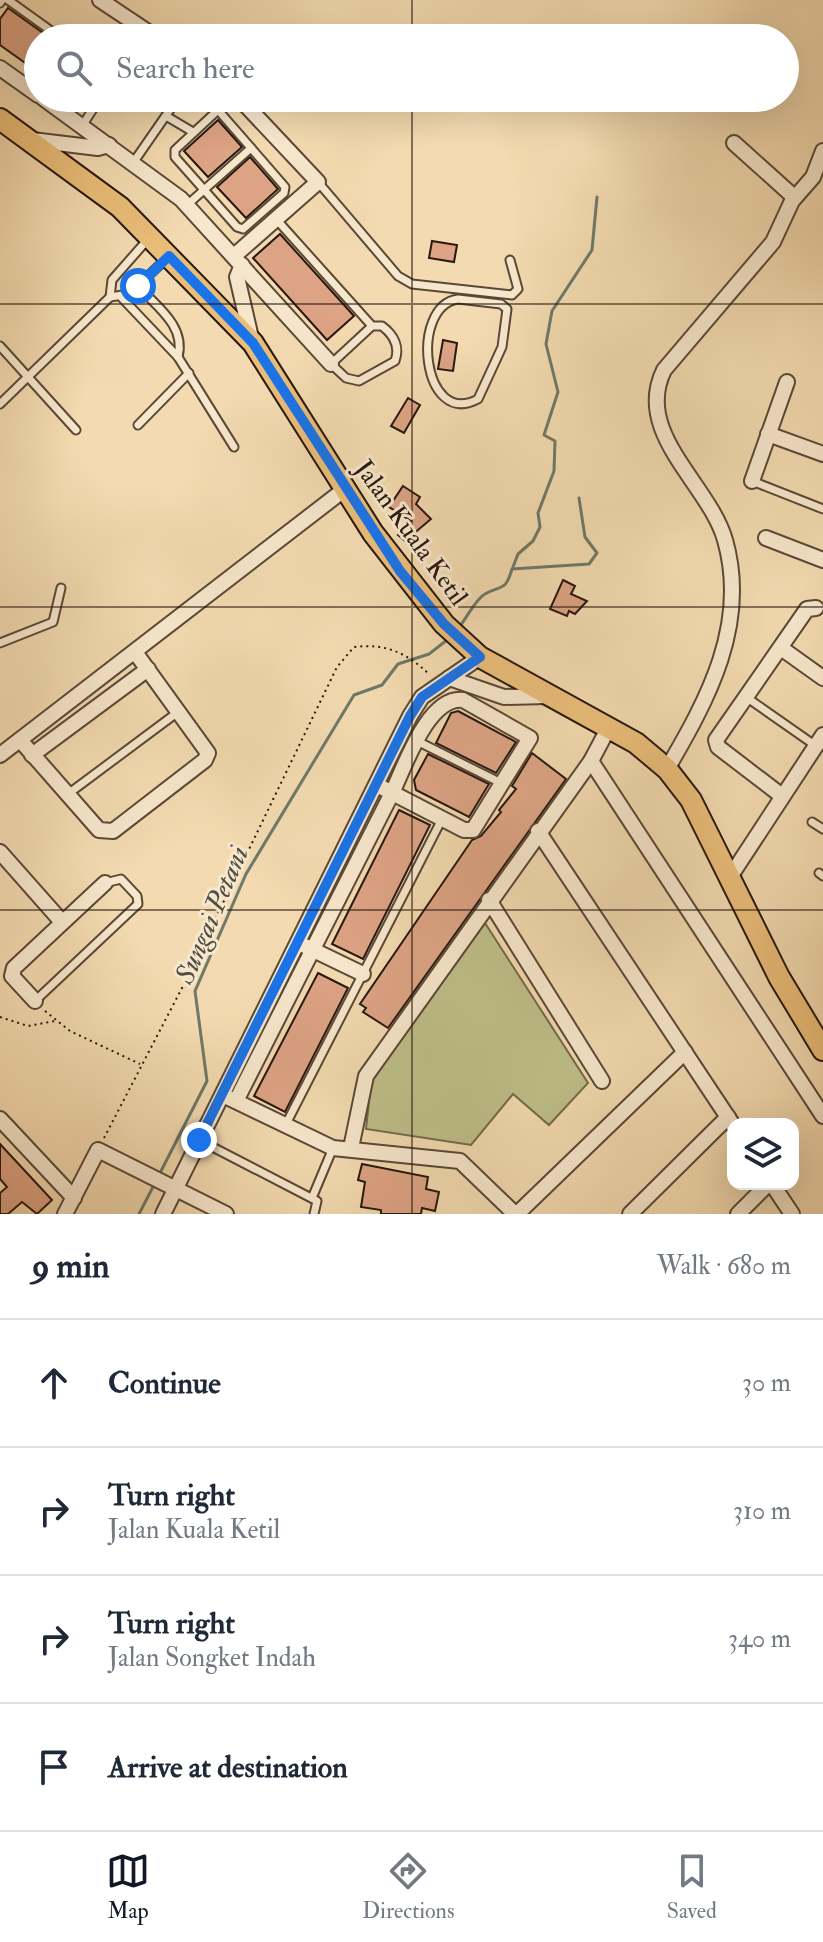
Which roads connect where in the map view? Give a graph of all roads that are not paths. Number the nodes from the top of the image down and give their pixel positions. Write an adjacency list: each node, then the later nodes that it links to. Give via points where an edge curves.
1 (8, 0): 3 (lane)
2 (100, 0): 4 (street)
3 (41, 24)
4 (132, 24)
5 (0, 68): 6 (street)
6 (24, 85)
7 (62, 112): 15 (street)
8 (91, 112): 15 (lane)
9 (169, 112): 13 (lane)
10 (216, 112): 16 (lane)
11 (220, 112): 20 (lane)
12 (252, 112): 23 (street)
13 (166, 116): 16 (lane); 22 (lane)
14 (0, 119): 17 (main road, Jalan Kuala Ketil)
15 (82, 126): 19 (street)
16 (193, 132): 24 (lane, via 175,150 175,157)
17 (32, 140): 19 (street); 28 (main road, Jalan Kuala Ketil)
18 (734, 143): 25 (street)
19 (109, 145): 22 (street)
20 (251, 148): 24 (lane); 24 (lane, via 285,187 255,219 239,229)
21 (823, 151): 25 (street, via 813,177)
22 (133, 163): 26 (street)
23 (318, 182): 27 (street); 33 (lane, via 398,276)
24 (204, 190): 26 (lane)
25 (794, 197): 74 (street, via 773,242 664,370 657,385 657,404 670,445 725,537 731,595 716,678)
26 (187, 205): 31 (street)
27 (276, 219): 31 (street); 36 (lane)
28 (151, 237): 29 (main road, Jalan Kuala Ketil); 34 (lane, via 112,280)
29 (169, 256): 32 (lane); 37 (main road, Jalan Kuala Ketil)
30 (510, 260): 33 (lane, via 516,293)
31 (238, 261): 37 (street); 40 (street)
32 (138, 286): 35 (lane); 39 (lane, via 178,331)
33 (459, 294): 33 (lane, via 435,313 427,366 445,397 470,402 478,399 502,347 507,309)
34 (110, 297): 35 (lane); 42 (lane)
35 (122, 298): 39 (lane)
36 (372, 326): 40 (lane); 40 (lane, via 382,326 394,339 395,361 359,381 346,378)
37 (253, 343): 51 (main road, Jalan Kuala Ketil)
38 (0, 346): 42 (lane)
39 (178, 357): 41 (lane)
40 (331, 364)
41 (189, 373): 45 (lane); 48 (lane)
42 (29, 377): 44 (lane); 46 (lane)
43 (787, 382): 47 (street)
44 (0, 404)
45 (138, 425)
46 (76, 430)
47 (768, 434): 49 (street); 50 (street)
48 (234, 447)
49 (823, 454)
50 (752, 481): 52 (lane)
51 (345, 489): 59 (main road, Jalan Kuala Ketil, via 400,571); 60 (street)
52 (823, 509)
53 (766, 538): 54 (street)
54 (823, 560)
55 (61, 588): 57 (lane, via 53,622)
56 (820, 610): 58 (street, via 807,609)
57 (0, 643)
58 (781, 648): 63 (street); 65 (street)
59 (473, 651): 62 (street); 64 (main road, Jalan Kuala Ketil)
60 (135, 652): 61 (street); 68 (street)
61 (148, 669): 66 (street); 72 (street)
62 (449, 678): 64 (street, via 504,697); 76 (street, via 422,697)
63 (823, 678)
64 (547, 696): 67 (main road, Jalan Kuala Ketil)
65 (746, 697): 70 (lane); 79 (street, via 718,734 718,747)
66 (180, 710): 78 (lane); 78 (street, via 208,753 205,760 113,831 99,830)
67 (609, 727): 73 (street); 74 (main road, Jalan Kuala Ketil)
68 (20, 740): 71 (street); 72 (street)
69 (417, 741): 75 (lane); 75 (street, via 436,708 452,699 463,700 529,734 528,746); 77 (street)
70 (819, 741): 79 (street)
71 (0, 755)
72 (32, 755): 78 (street)
73 (591, 761): 83 (street); 98 (street)
74 (667, 769): 85 (main road, Jalan Kuala Ketil, via 691,800)
75 (504, 784): 80 (street, via 473,830)
76 (377, 785): 77 (street); 89 (street)
77 (392, 793): 80 (street); 90 (street)
78 (68, 794)
79 (782, 796): 85 (street)
80 (442, 819): 91 (lane)
81 (812, 822): 82 (lane)
82 (823, 829)
83 (538, 831): 87 (street); 94 (street)
84 (0, 852): 88 (street)
85 (728, 880): 93 (main road, Jalan Kuala Ketil)
86 (105, 883): 88 (street); 92 (lane, via 121,879 138,904)
87 (489, 900): 95 (street); 105 (street, via 366,1076)
88 (62, 922): 92 (street, via 12,972)
89 (298, 942): 90 (street); 96 (street)
90 (313, 950): 91 (street); 97 (street)
91 (363, 974): 102 (lane)
92 (35, 1001)
93 (823, 1050)
94 (685, 1052): 99 (street); 115 (street)
95 (602, 1081)
96 (221, 1095): 97 (street); 103 (street)
97 (236, 1101): 102 (street)
98 (823, 1116)
99 (728, 1118)
100 (0, 1119): 109 (street)
101 (727, 1124): 116 (street)
102 (285, 1126): 104 (street)
103 (199, 1140): 106 (street); 110 (lane)
104 (333, 1148): 105 (street); 110 (lane)
105 (351, 1148): 115 (street, via 460,1161)
106 (170, 1186): 109 (street, via 98,1150); 112 (street); 113 (street)
107 (764, 1190): 117 (street)
108 (774, 1190): 118 (street)
109 (74, 1198): 111 (street)
110 (312, 1198): 114 (lane, via 319,1203)
111 (65, 1214)
112 (163, 1214)
113 (226, 1214)
114 (314, 1214)
115 (516, 1214)
116 (630, 1214)
117 (738, 1214)
118 (792, 1214)

